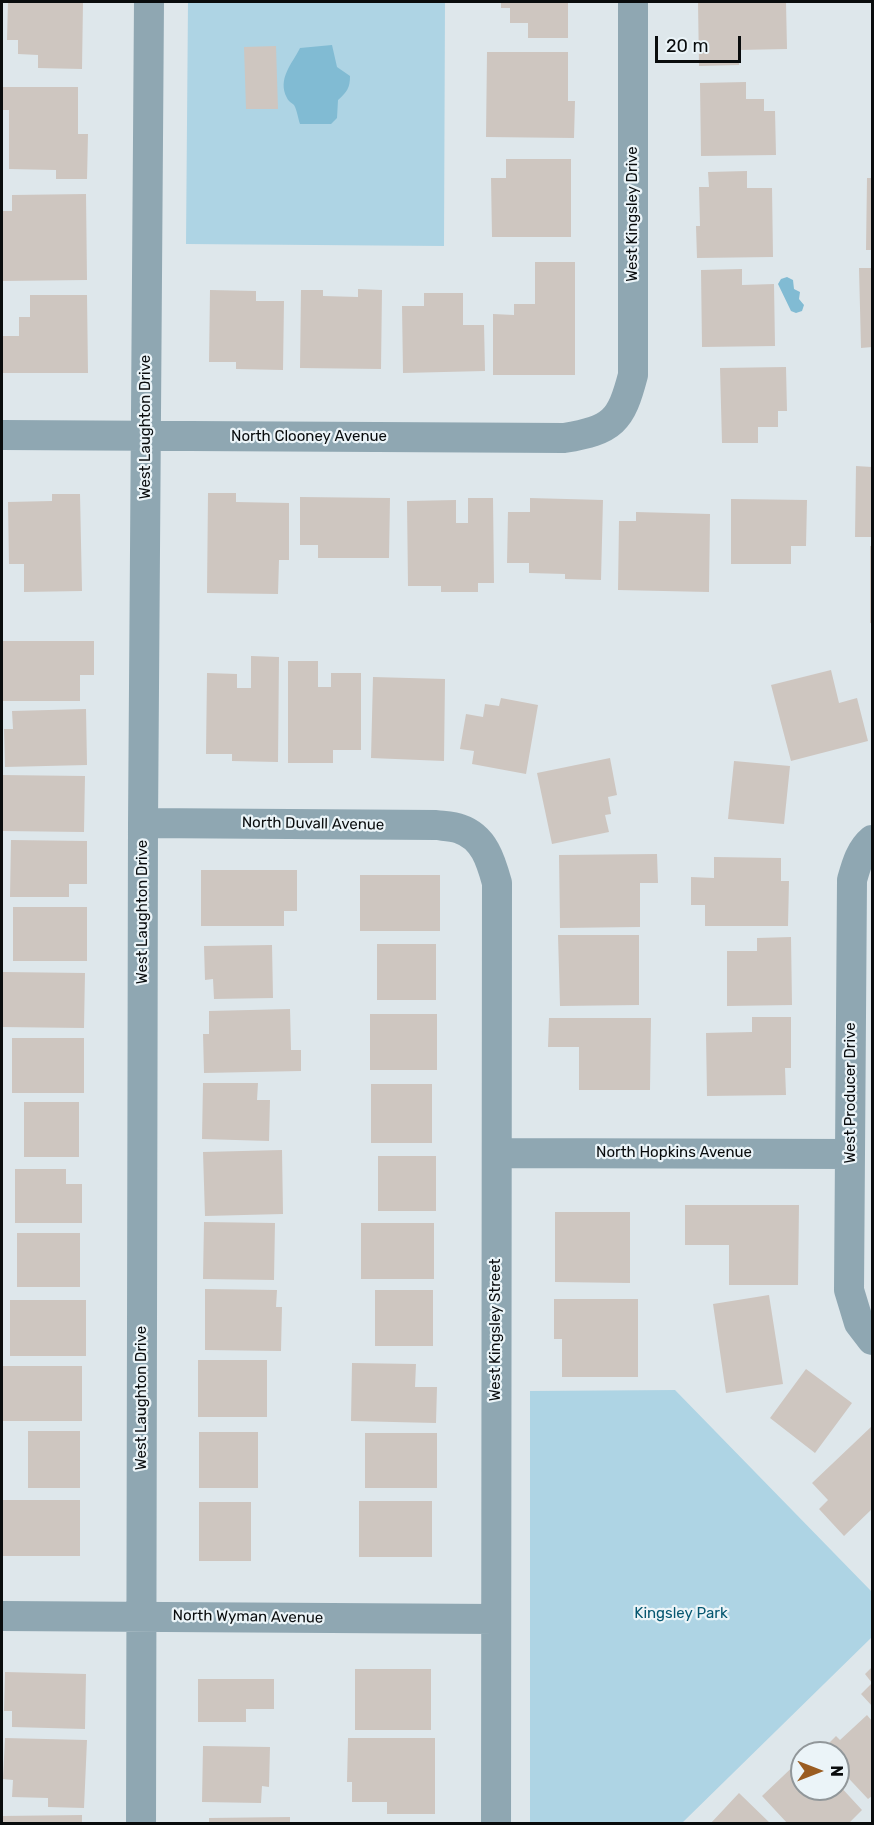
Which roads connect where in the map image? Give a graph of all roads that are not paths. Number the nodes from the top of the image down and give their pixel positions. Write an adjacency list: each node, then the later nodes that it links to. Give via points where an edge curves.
1 (149, 2): 5 (street, West Laughton Drive)
2 (633, 2): 3 (street, West Kingsley Drive, via 633,375 626,403)
3 (614, 421): 5 (street, North Clooney Avenue, via 590,434 564,438)
4 (2, 435): 5 (street, North Clooney Avenue)
5 (146, 436): 6 (street, West Laughton Drive)
6 (143, 823): 7 (street, North Duvall Avenue, via 436,825 460,829); 13 (street, West Laughton Drive)
7 (480, 841): 9 (street, West Kingsley Street, via 491,860 497,883)
8 (870, 842): 10 (street, West Producer Drive, via 858,860 852,880)
9 (497, 1153): 10 (street, North Hopkins Avenue); 14 (street, West Kingsley Street)
10 (850, 1154): 11 (street, West Producer Drive, via 849,1290 859,1323)
11 (873, 1340)
12 (2, 1616): 13 (street, North Wyman Avenue)
13 (142, 1616): 14 (street, North Wyman Avenue); 15 (street, West Laughton Drive)
14 (495, 1619): 16 (street, West Kingsley Street)
15 (141, 1824)
16 (496, 1824)

